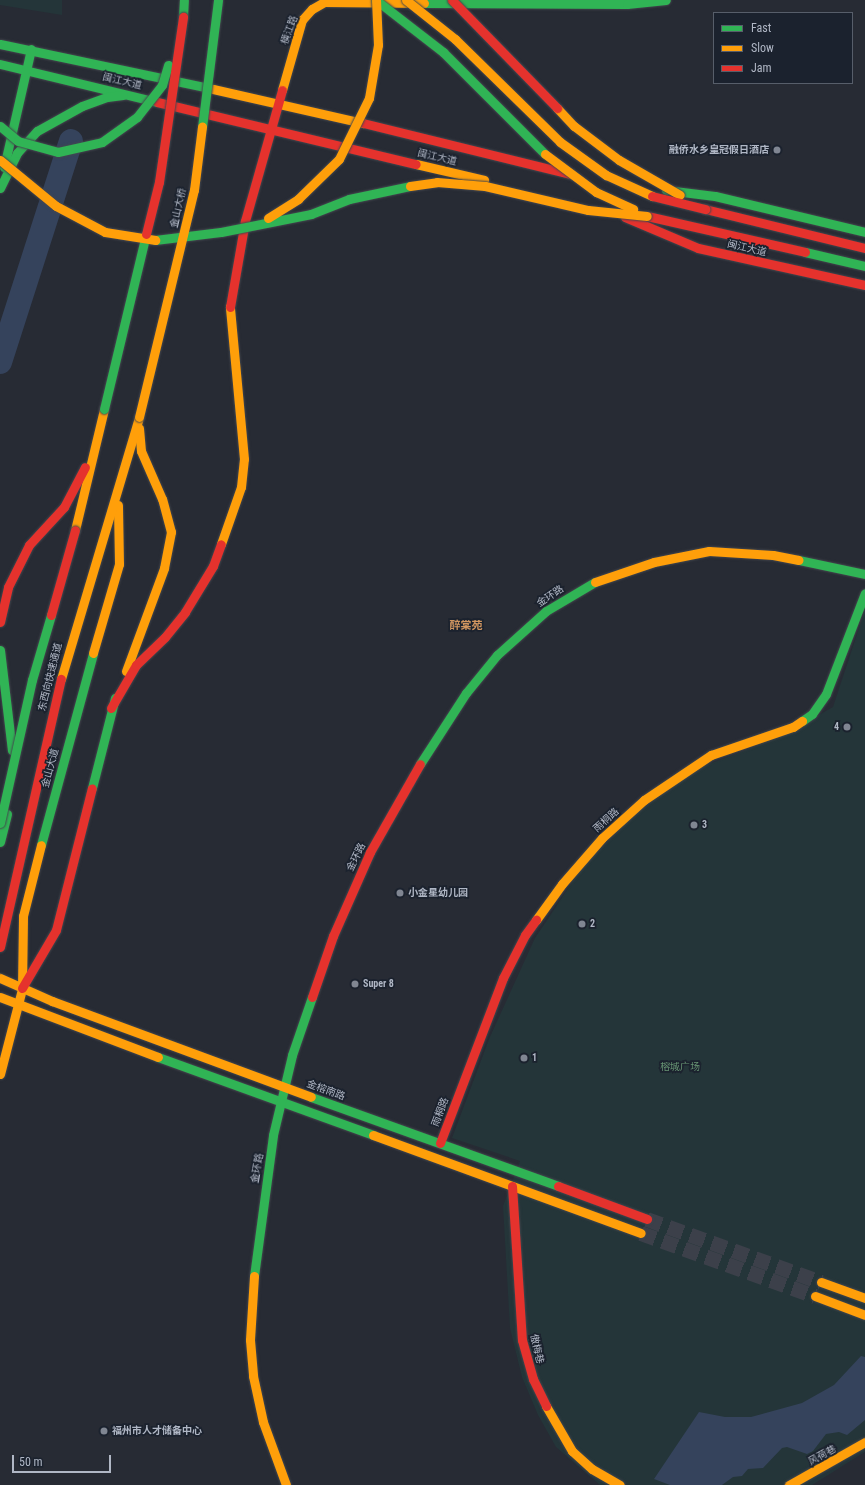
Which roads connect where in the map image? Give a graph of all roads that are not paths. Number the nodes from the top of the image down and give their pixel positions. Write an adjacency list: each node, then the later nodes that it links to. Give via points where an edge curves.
1 (184, 0): 7 (main road)
2 (218, 0): 26 (main road, 金山大桥, bridge, via 194,190)
3 (376, 0): 20 (main road, bridge, via 443,52 546,155 596,192); 21 (main road, bridge, via 378,45 369,98 339,159 298,199)
4 (406, 0): 19 (main road, bridge, via 455,39 560,142 606,175 650,195)
5 (452, 0): 19 (main road, bridge, via 574,126 619,160)
6 (666, 0): 13 (main road, 横江路, via 621,4 324,2 312,9 302,20)
7 (183, 17): 14 (main road, bridge, via 162,85 137,117 102,142 58,152 18,141); 27 (main road, 东西向快速通道, bridge, via 159,182)
8 (0, 44): 9 (main road, 闽江大道)
9 (31, 49): 11 (main road); 13 (main road, 闽江大道)
10 (0, 64): 11 (main road, 闽江大道)
11 (26, 69): 12 (main road, 闽江大道); 17 (main road)
12 (128, 94): 15 (main road, 闽江大道); 18 (main road, via 92,102 68,112 37,131 17,153)
13 (279, 102): 15 (main road, 横江路); 22 (main road, 闽江大道, via 602,182 715,196)
14 (0, 126)
15 (271, 128): 25 (main road, 闽江大道, via 597,206 698,248); 33 (main road, 横江路, via 245,221 230,299 231,336 244,459 241,487 213,566 185,612 165,637 136,665)
16 (0, 160): 21 (main road, bridge, via 56,206 105,232 161,241)
17 (0, 184)
18 (0, 188)
19 (705, 209): 23 (main road)
20 (647, 216): 21 (main road, bridge, via 588,210 485,186 437,182 392,188 349,199 311,214); 24 (main road)
21 (259, 224)
22 (865, 232)
23 (865, 248)
24 (865, 266)
25 (865, 286)
26 (139, 417): 28 (main road, 东西向快速通道); 33 (main road, via 141,451 162,499 171,532 164,568)
27 (92, 453): 31 (main road, via 64,507 29,545 8,587); 34 (main road, 东西向快速通道, bridge, via 75,530 32,680)
28 (122, 469): 36 (main road, 东西向快速通道, via 58,687); 38 (main road, 金山大道, via 117,517 119,564 80,696 23,916)
29 (865, 574): 42 (main road, 金环路, via 773,555 731,551 690,553 593,583 561,600 532,622 497,655 466,693 422,759 385,823 333,936 292,1055)
30 (865, 593): 44 (main road, 雨桐路, via 826,694 812,714 793,728 747,741 711,755 676,777 644,800 602,838 562,884 525,935 503,978)
31 (0, 622)
32 (0, 650): 35 (main road, via 2,684 12,740 9,804)
33 (111, 708): 38 (main road, via 56,930)
34 (0, 823)
35 (0, 842)
36 (0, 946)
37 (0, 978): 38 (main road, 金榕南路)
38 (22, 989): 40 (main road, 金山大道); 42 (main road, 金榕南路)
39 (0, 998): 40 (main road)
40 (17, 1005): 41 (main road, 金山大道); 43 (main road)
41 (0, 1074)
42 (284, 1087): 43 (main road, 金环路); 44 (main road, 金榕南路)
43 (281, 1103): 45 (main road); 53 (main road, 金环路, via 261,1207 250,1340 253,1376 261,1416)
44 (440, 1143): 46 (main road, 金榕南路)
45 (512, 1186): 47 (main road); 54 (main road, 傲梅巷, via 522,1340 533,1379 552,1419 572,1451 592,1469)
46 (646, 1219)
47 (641, 1233)
48 (821, 1282): 50 (main road)
49 (815, 1296): 51 (main road)
50 (865, 1298)
51 (865, 1315)
52 (865, 1442): 55 (main road, 风荷巷)
53 (286, 1485)
54 (617, 1485)
55 (789, 1485)

